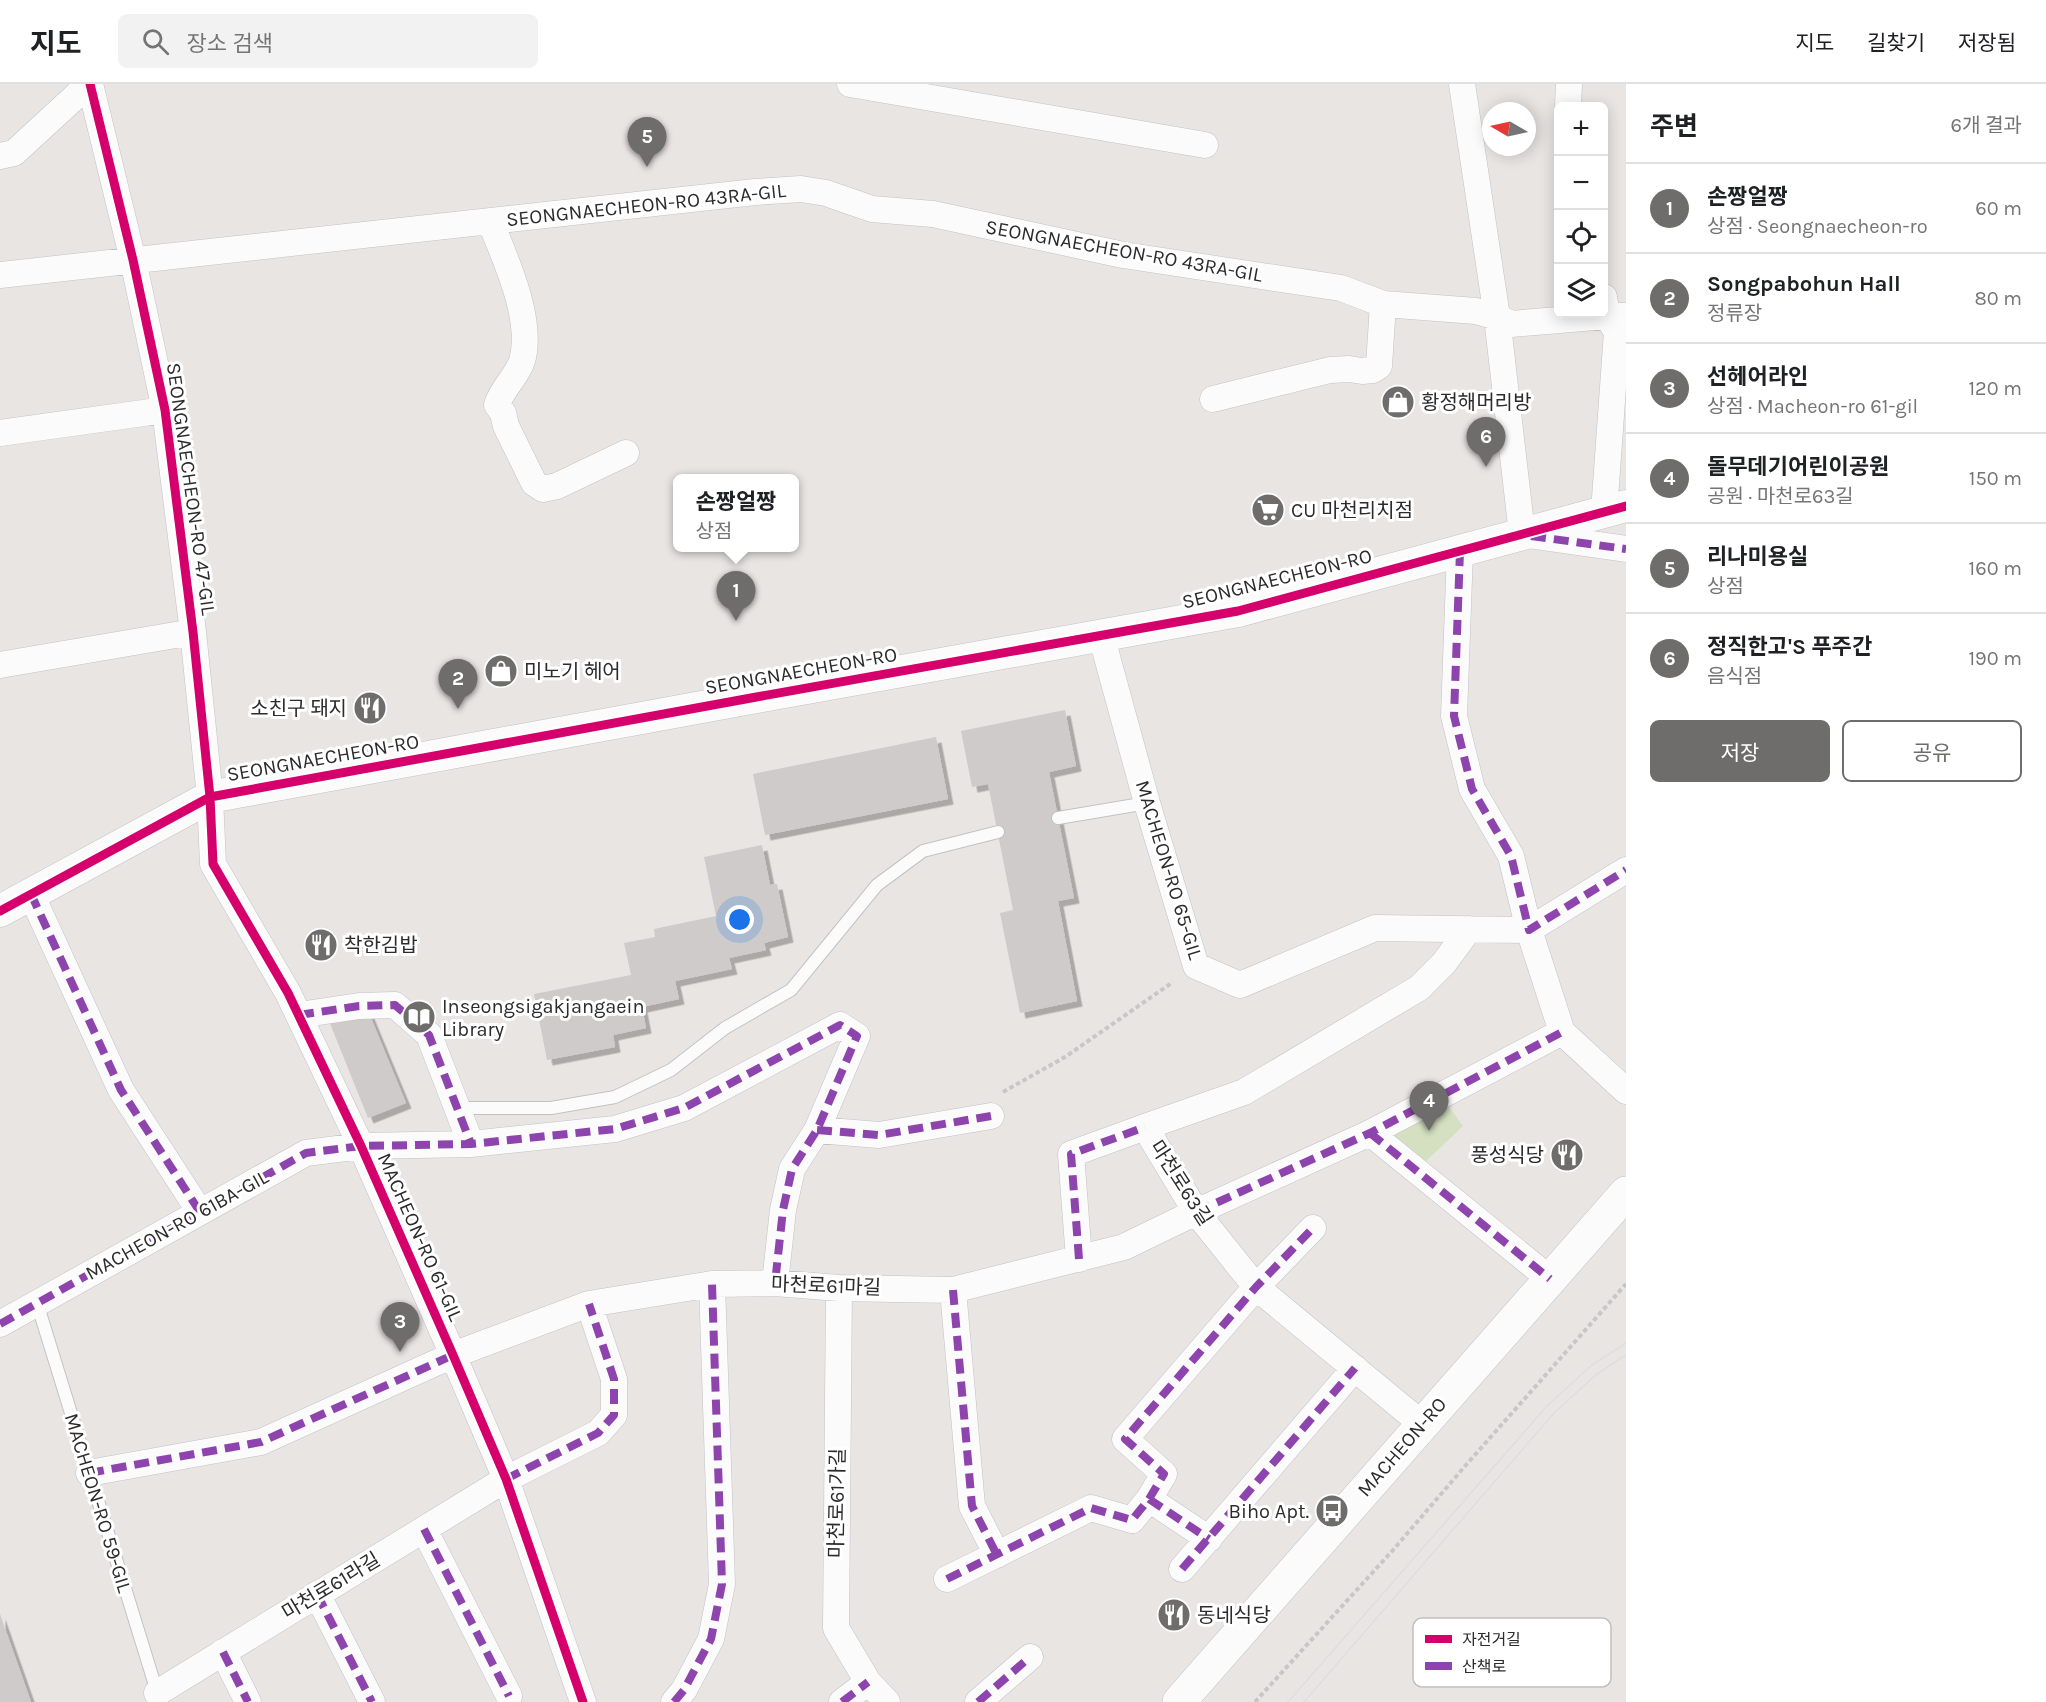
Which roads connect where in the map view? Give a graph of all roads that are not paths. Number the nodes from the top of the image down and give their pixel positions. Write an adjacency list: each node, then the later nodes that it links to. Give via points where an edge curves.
1 (90, 84): 7 (street, via 14,153); 9 (street, SEONGNAECHEON-RO 47-GIL)
2 (850, 84): 6 (street)
3 (1462, 84): 13 (street)
4 (1569, 84): 5 (street)
5 (1568, 102)
6 (1205, 145)
7 (0, 156)
8 (489, 221): 9 (street, SEONGNAECHEON-RO 43RA-GIL); 11 (street, SEONGNAECHEON-RO 43RA-GIL, via 801,189 872,209 933,214 1123,255 1341,288); 17 (street, via 513,277 525,338 517,374 497,405 534,483 543,489 557,486)
9 (133, 260): 10 (street, SEONGNAECHEON-RO 43RA-GIL); 15 (street, SEONGNAECHEON-RO 47-GIL)
10 (0, 275)
11 (1383, 304): 13 (street, SEONGNAECHEON-RO 43RA-GIL, via 1467,310); 14 (street, via 1379,366 1373,370 1330,370)
12 (1612, 310): 13 (street, SEONGNAECHEON-RO 43RA-GIL, via 1510,324); 18 (street, via 1617,332)
13 (1497, 317): 19 (street)
14 (1213, 399)
15 (165, 410): 16 (street); 22 (street, SEONGNAECHEON-RO 47-GIL)
16 (0, 433)
17 (626, 453)
18 (1615, 509): 19 (street, SEONGNAECHEON-RO)
19 (1522, 534): 20 (street); 21 (street, SEONGNAECHEON-RO)
20 (1626, 549)
21 (1460, 551): 23 (street, SEONGNAECHEON-RO, via 1238,611); 33 (street, via 1454,716 1472,789 1512,856)
22 (193, 632): 24 (street, SEONGNAECHEON-RO 47-GIL); 25 (street, SEONGNAECHEON-RO 47-GIL)
23 (1101, 636): 25 (street, SEONGNAECHEON-RO); 26 (street, MACHEON-RO 65-GIL)
24 (0, 665)
25 (210, 797): 30 (street, SEONGNAECHEON-RO); 34 (street, MACHEON-RO 61-GIL, via 213,864)
26 (1148, 803): 27 (lane); 32 (street, MACHEON-RO 65-GIL, via 1196,966 1240,985 1375,928)
27 (1058, 818)
28 (998, 832): 38 (lane, via 922,851 877,885 791,990 725,1028 671,1070 615,1097 551,1108)
29 (1626, 870): 33 (street)
30 (31, 894): 31 (street, SEONGNAECHEON-RO); 45 (street, via 121,1090)
31 (0, 911)
32 (1469, 929): 33 (street, MACHEON-RO 65-GIL); 39 (street, 마천로63길, via 1419,988 1244,1092)
33 (1529, 930): 35 (street)
34 (298, 1015): 38 (street, via 395,1005 429,1035); 43 (street, MACHEON-RO 61-GIL)
35 (1562, 1032): 36 (street); 41 (street, 마천로61마길)
36 (1626, 1091)
37 (992, 1105): 40 (street, via 879,1136)
38 (457, 1108): 42 (street)
39 (1145, 1126): 46 (street, 마천로63길); 48 (street, via 1071,1154)
40 (818, 1130): 42 (street, MACHEON-RO 61BA-GIL, via 858,1036 840,1025 684,1108 615,1129); 50 (street, via 792,1169)
41 (1370, 1133): 46 (street, 마천로61마길); 49 (street)
42 (471, 1144): 43 (street, MACHEON-RO 61BA-GIL)
43 (361, 1146): 45 (street, MACHEON-RO 61BA-GIL, via 306,1153); 58 (street, MACHEON-RO 61-GIL)
44 (1626, 1193): 49 (main road, MACHEON-RO)
45 (200, 1212): 55 (street, MACHEON-RO 61BA-GIL)
46 (1196, 1212): 48 (street, 마천로61마길, via 1124,1247); 52 (street, 마천로63길)
47 (1313, 1228): 52 (street)
48 (1079, 1259): 54 (street, 마천로61마길)
49 (1550, 1279): 60 (main road, MACHEON-RO)
50 (775, 1283): 51 (street, 마천로61마길); 53 (street, 마천로61마길)
51 (712, 1284): 56 (street, 마천로61마길); 78 (street, via 722,1584 711,1639)
52 (1256, 1287): 59 (street, 마천로63길); 63 (street, via 1125,1438 1164,1474)
53 (839, 1288): 54 (street, 마천로61마길); 72 (street, 마천로61가길, via 836,1628)
54 (953, 1290): 66 (street, via 972,1506)
55 (37, 1303): 57 (street, MACHEON-RO 61BA-GIL); 61 (lane, MACHEON-RO 59-GIL)
56 (589, 1304): 58 (street, 마천로61마길); 62 (street, 마천로61라길, via 614,1379 614,1415 598,1433)
57 (0, 1324)
58 (453, 1355): 61 (street, 마천로61마길, via 261,1442); 62 (street, MACHEON-RO 61-GIL)
59 (1354, 1368): 60 (street, 마천로63길); 65 (street)
60 (1422, 1424): 82 (main road, MACHEON-RO)
61 (89, 1473): 74 (lane, MACHEON-RO 59-GIL)
62 (506, 1479): 64 (street, 마천로61라길); 77 (street, MACHEON-RO 61-GIL)
63 (1149, 1499): 65 (street); 66 (street, via 1132,1520 1090,1508)
64 (424, 1529): 69 (street, 마천로61라길); 73 (street)
65 (1209, 1539): 67 (street)
66 (997, 1555): 68 (street)
67 (1182, 1569)
68 (947, 1579)
69 (317, 1594): 70 (street, 마천로61라길); 76 (street)
70 (223, 1652): 74 (street, 마천로61라길); 75 (street)
71 (1030, 1657): 81 (street)
72 (868, 1682): 79 (street); 80 (street, 마천로61가길)
73 (509, 1696)
74 (158, 1697)
75 (248, 1702)
76 (372, 1702)
77 (583, 1702)
78 (674, 1702)
79 (842, 1702)
80 (887, 1702)
81 (978, 1702)
82 (1179, 1702)

